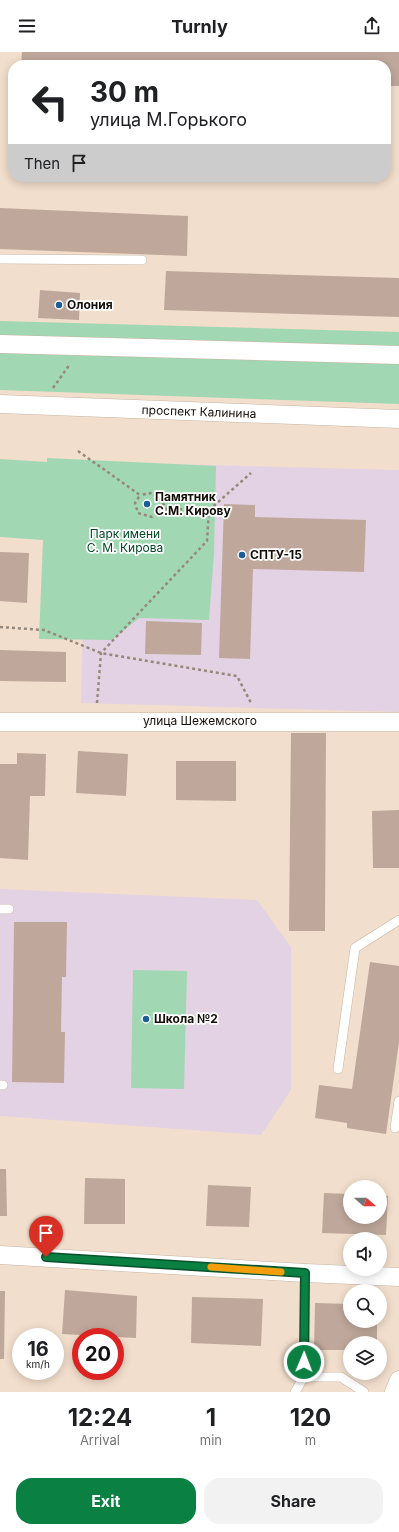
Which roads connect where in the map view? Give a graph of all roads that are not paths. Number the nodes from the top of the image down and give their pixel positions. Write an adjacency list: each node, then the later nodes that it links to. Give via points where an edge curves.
1 (0, 259): 2 (lane)
2 (142, 260)
3 (0, 344): 4 (street)
4 (399, 355)
5 (0, 404): 6 (street, проспект Калинина)
6 (399, 419)
7 (0, 722): 8 (street, улица Шежемского)
8 (399, 722)
9 (399, 920): 10 (lane, via 355,948)
10 (338, 1069)
11 (399, 1101): 12 (lane)
12 (395, 1128)
13 (0, 1255): 14 (street)
14 (305, 1273): 15 (street); 16 (lane)
15 (399, 1277)
16 (304, 1377): 18 (lane); 19 (lane, via 341,1377)
17 (399, 1380): 20 (street)
18 (295, 1392)
19 (364, 1392)
20 (394, 1392)

